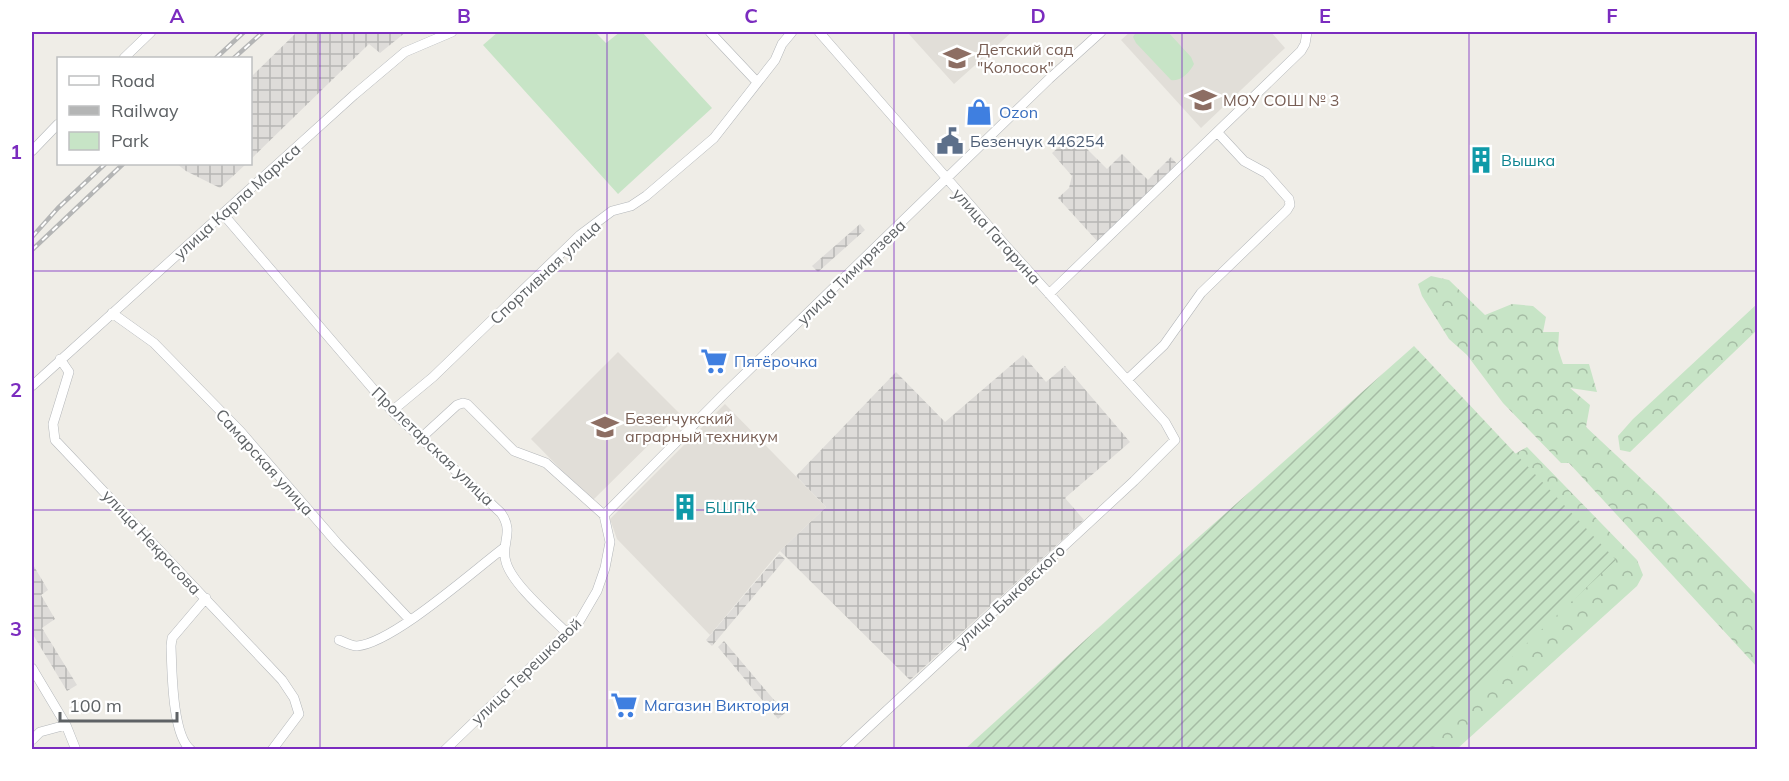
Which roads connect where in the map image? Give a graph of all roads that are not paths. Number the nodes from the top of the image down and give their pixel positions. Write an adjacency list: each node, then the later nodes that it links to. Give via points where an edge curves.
1 (152, 32): 8 (street)
2 (452, 32): 14 (street, улица Карла Маркса, via 398,57)
3 (710, 32): 9 (street)
4 (792, 32): 9 (street, Спортивная улица)
5 (819, 32): 13 (street, улица Гагарина)
6 (1101, 32): 13 (street, улица Тимирязева)
7 (1307, 32): 11 (street, via 1301,51)
8 (125, 57)
9 (757, 82): 20 (street, Спортивная улица, via 714,138 646,196 631,206 612,211 580,235 433,377)
10 (57, 125): 12 (street)
11 (1218, 133): 15 (street); 18 (street, via 1244,161 1266,173 1290,205 1201,293 1164,345)
12 (32, 151)
13 (947, 179): 15 (street, улица Гагарина); 23 (street, улица Тимирязева)
14 (223, 214): 16 (street, улица Карла Маркса); 20 (street, Пролетарская улица)
15 (1049, 294): 18 (street, улица Гагарина)
16 (112, 313): 17 (street, улица Карла Маркса); 26 (street, Самарская улица, via 154,344 241,432)
17 (60, 359): 19 (street, улица Карла Маркса); 25 (street, улица Некрасова, via 69,372 53,424 55,440)
18 (1127, 380): 22 (street, улица Гагарина, via 1165,422)
19 (32, 386)
20 (392, 411): 21 (street, Пролетарская улица)
21 (421, 438): 23 (street, via 457,405 467,404 513,451 542,460); 24 (street, Пролетарская улица, via 501,513 508,532)
22 (1174, 440): 38 (street, улица Быковского)
23 (604, 516): 27 (street, улица Терешковой, via 610,542 605,568 589,607)
24 (505, 547): 26 (street); 27 (street, Пролетарская улица, via 504,559 513,576)
25 (206, 598): 35 (street, via 172,638 171,646 176,720 181,738); 36 (street, улица Некрасова, via 294,698 299,714)
26 (410, 620): 28 (street, via 379,640 355,646)
27 (567, 633): 37 (street, улица Терешковой)
28 (339, 640)
29 (32, 668): 31 (street)
30 (32, 724): 32 (street)
31 (66, 725): 32 (street); 34 (street)
32 (40, 732): 33 (street)
33 (32, 740)
34 (76, 750)
35 (191, 750)
36 (272, 750)
37 (445, 750)
38 (844, 750)

